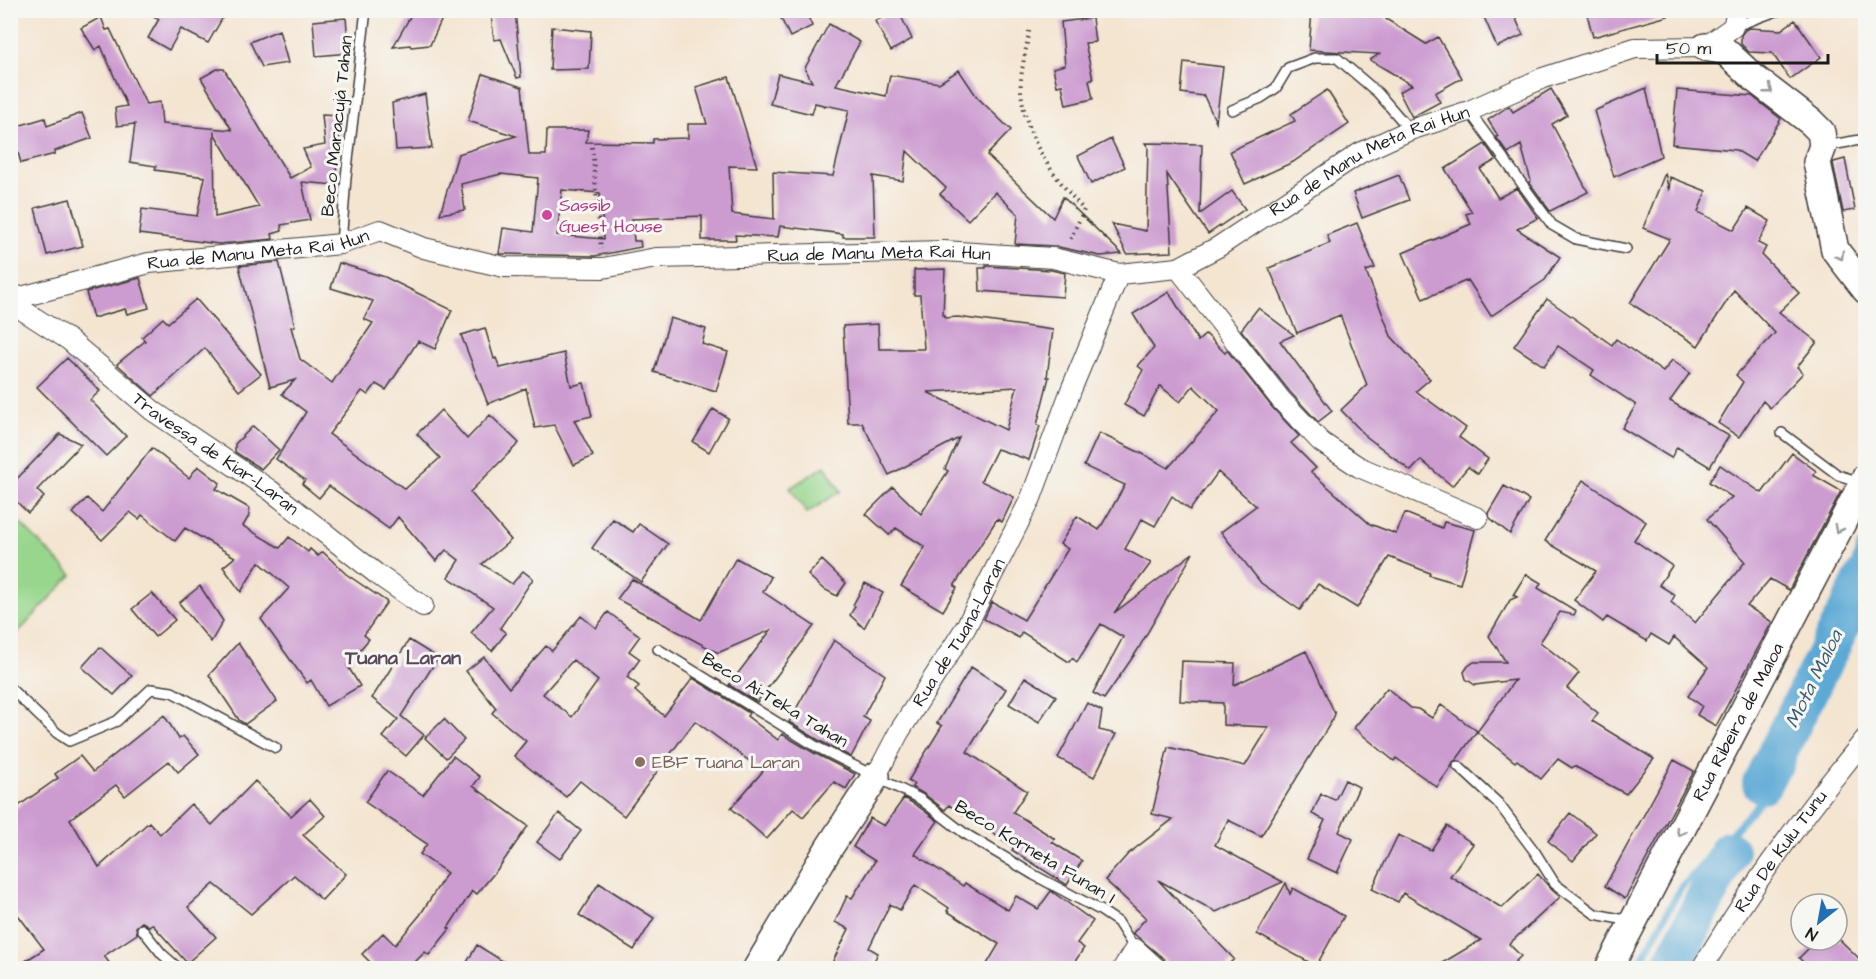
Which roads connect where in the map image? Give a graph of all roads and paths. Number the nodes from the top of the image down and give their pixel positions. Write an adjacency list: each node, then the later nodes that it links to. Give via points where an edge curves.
1 (366, 10): 12 (lane, Beco Maracujá Tahan)
2 (1779, 10): 3 (lane)
3 (1735, 19): 5 (street)
4 (1029, 31): 14 (path, via 1020,90 1030,134 1045,163 1084,210)
5 (1705, 47): 7 (street, Rua de Manu Meta Rai Hun, via 1635,48 1543,78); 10 (street, one-way to 10, via 1725,51 1811,122 1821,132)
6 (1232, 110): 8 (lane, via 1276,88 1288,68 1315,58 1337,58 1378,93)
7 (1469, 111): 8 (street, Rua de Manu Meta Rai Hun); 13 (lane, via 1552,225 1576,239)
8 (1410, 130): 16 (street, Rua de Manu Meta Rai Hun, via 1360,153 1218,247)
9 (1866, 139): 10 (lane)
10 (1823, 146): 18 (street, one-way to 18, via 1817,162 1835,250)
11 (592, 147): 15 (path)
12 (341, 244): 15 (street, Rua de Manu Meta Rai Hun, via 380,230 424,248 504,267); 19 (street, Rua de Manu Meta Rai Hun, via 149,263)
13 (1626, 249)
14 (1062, 261): 15 (street, Rua de Manu Meta Rai Hun, via 944,250 656,258); 17 (street, Rua de Manu Meta Rai Hun)
15 (603, 268)
16 (1178, 268): 17 (street, Rua de Manu Meta Rai Hun); 22 (street, via 1281,400 1320,442 1359,468)
17 (1119, 274): 29 (street, Rua de Tuana-Laran, via 1031,498 966,627 899,732)
18 (1866, 290)
19 (10, 301): 23 (street, Travessa de Kiar-Laran, via 69,340 153,411 270,490)
20 (1782, 433): 21 (lane, via 1838,475)
21 (1864, 480): 30 (street, Rua Ribeira de Maloa, one-way to 30)
22 (1478, 518)
23 (423, 606)
24 (658, 649): 29 (lane, Beco Ai-Teka Tahan, via 817,747)
25 (10, 688): 27 (lane, via 69,741 117,721 151,689 172,692)
26 (1866, 738): 38 (street, Rua De Kulu Tunu, via 1793,832)
27 (276, 748)
28 (1458, 766): 30 (lane, via 1498,803 1555,884 1595,914)
29 (876, 776): 32 (lane, Beco Korneta Funan I, via 920,799 964,832 1034,874 1100,909 1118,922); 34 (street, Rua de Tuana-Laran)
30 (1633, 922): 37 (street, Rua Ribeira de Maloa)
31 (142, 928): 33 (lane)
32 (1135, 949): 35 (street); 36 (street)
33 (178, 969)
34 (757, 969)
35 (1123, 969)
36 (1156, 969)
37 (1609, 969)
38 (1702, 969)

